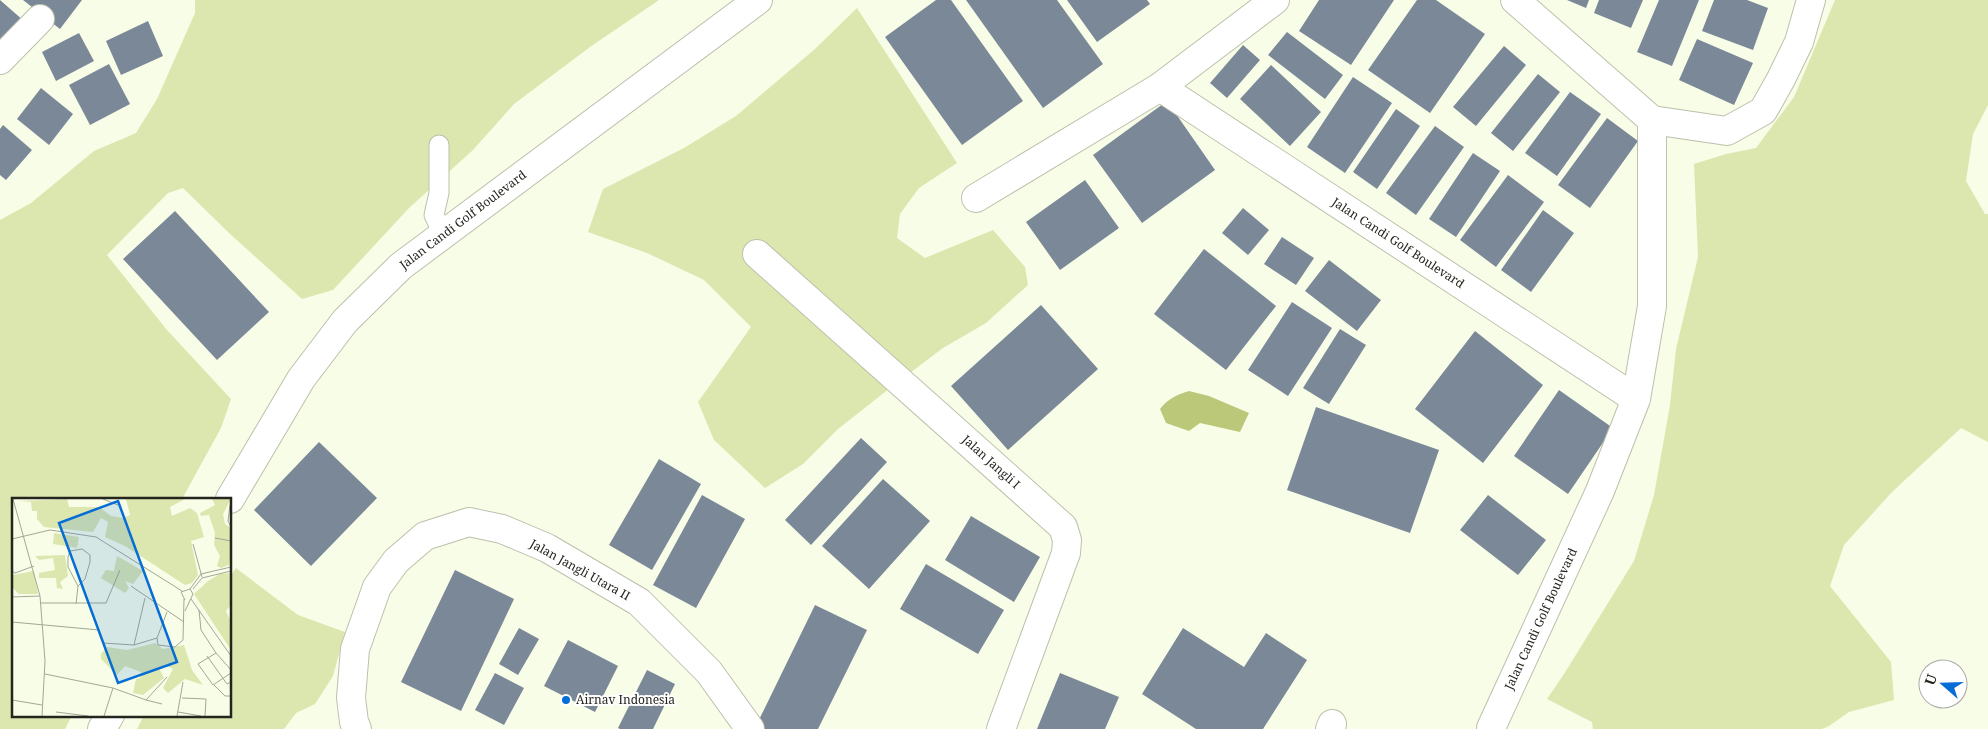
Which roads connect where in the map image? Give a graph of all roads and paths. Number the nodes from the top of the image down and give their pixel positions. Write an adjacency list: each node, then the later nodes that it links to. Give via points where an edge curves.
1 (758, 0): 11 (street, Jalan Candi Golf Boulevard)
2 (1275, 0): 7 (street)
3 (1515, 0): 8 (street)
4 (1811, 0): 8 (street, via 1799,42 1763,111 1727,131)
5 (40, 19): 6 (street)
6 (0, 60)
7 (1160, 87): 10 (street); 13 (street, Jalan Candi Golf Boulevard)
8 (1652, 120): 13 (street, Jalan Candi Golf Boulevard, via 1652,306)
9 (440, 145): 11 (lane, via 439,193 434,215)
10 (976, 198)
11 (444, 234): 14 (street, Jalan Candi Golf Boulevard, via 400,266 345,321 301,379)
12 (757, 254): 20 (street, Jalan Jangli I, via 1063,527 1066,553)
13 (1636, 399): 16 (street, Jalan Candi Golf Boulevard, via 1600,491)
14 (231, 498)
15 (109, 716): 17 (street)
16 (1491, 728)
17 (102, 729)
18 (357, 729): 19 (street, Jalan Jangli Utara II, via 351,698 355,648 377,587 396,561 425,536 469,522 502,529 547,548 638,602 710,672)
19 (750, 729)
20 (1000, 729)

